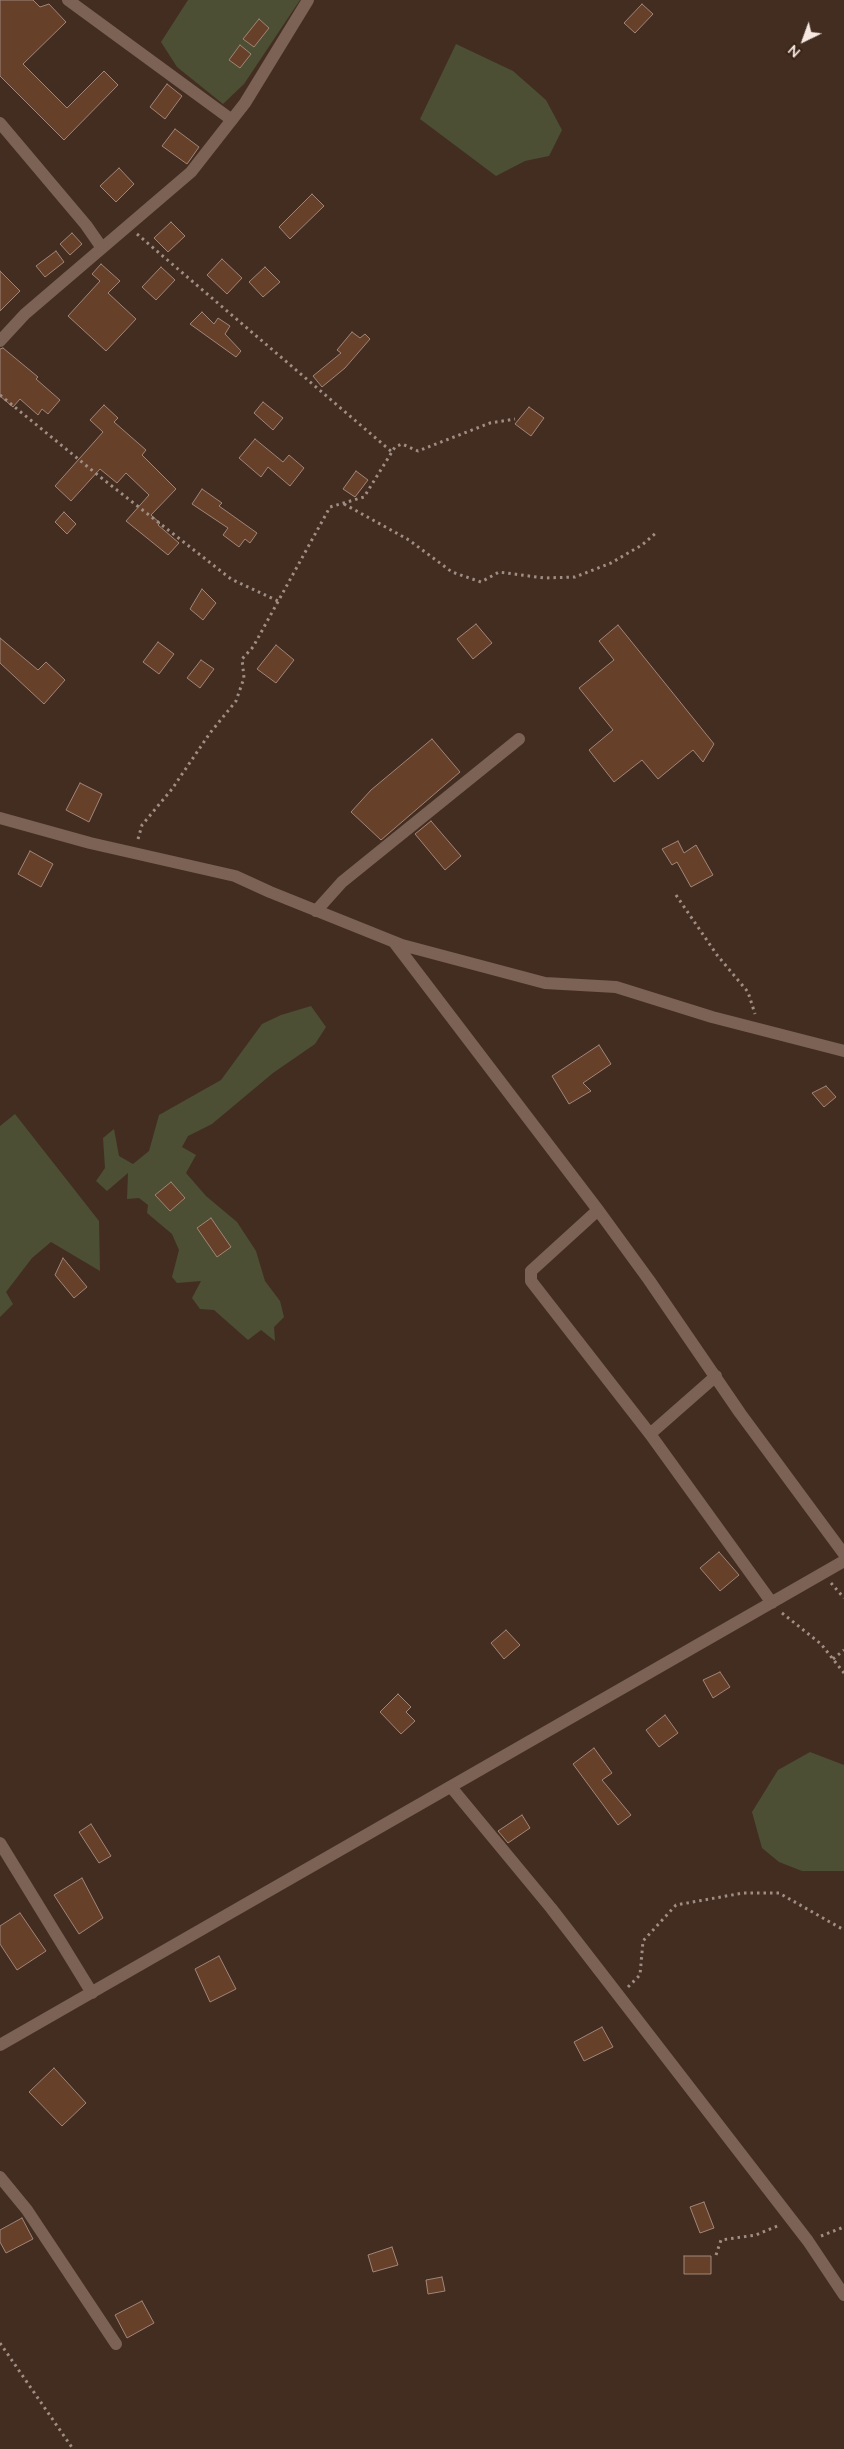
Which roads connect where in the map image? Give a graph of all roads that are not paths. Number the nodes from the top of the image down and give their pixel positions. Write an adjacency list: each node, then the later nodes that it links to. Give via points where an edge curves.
1 (68, 0): 3 (street)
2 (308, 0): 3 (street)
3 (232, 120): 5 (street, via 191,172)
4 (0, 123): 5 (street)
5 (102, 248): 6 (street, via 25,314)
6 (0, 340)
7 (519, 739): 9 (street, via 342,882)
8 (0, 818): 9 (street, via 90,843 235,876)
9 (316, 911): 10 (street)
10 (394, 942): 11 (street, via 545,983 616,986); 12 (street)
11 (844, 1052)
12 (598, 1210): 13 (street); 14 (street, via 531,1271 530,1278)
13 (716, 1376): 14 (street); 15 (street)
14 (650, 1434): 17 (street)
15 (844, 1554)
16 (844, 1561): 17 (street)
17 (772, 1603): 18 (street)
18 (451, 1786): 20 (street); 23 (street, via 620,1996 808,2241)
19 (0, 1843): 20 (street)
20 (92, 1992): 21 (street)
21 (0, 2045)
22 (0, 2177): 24 (street, via 28,2210)
23 (844, 2295)
24 (116, 2344)

